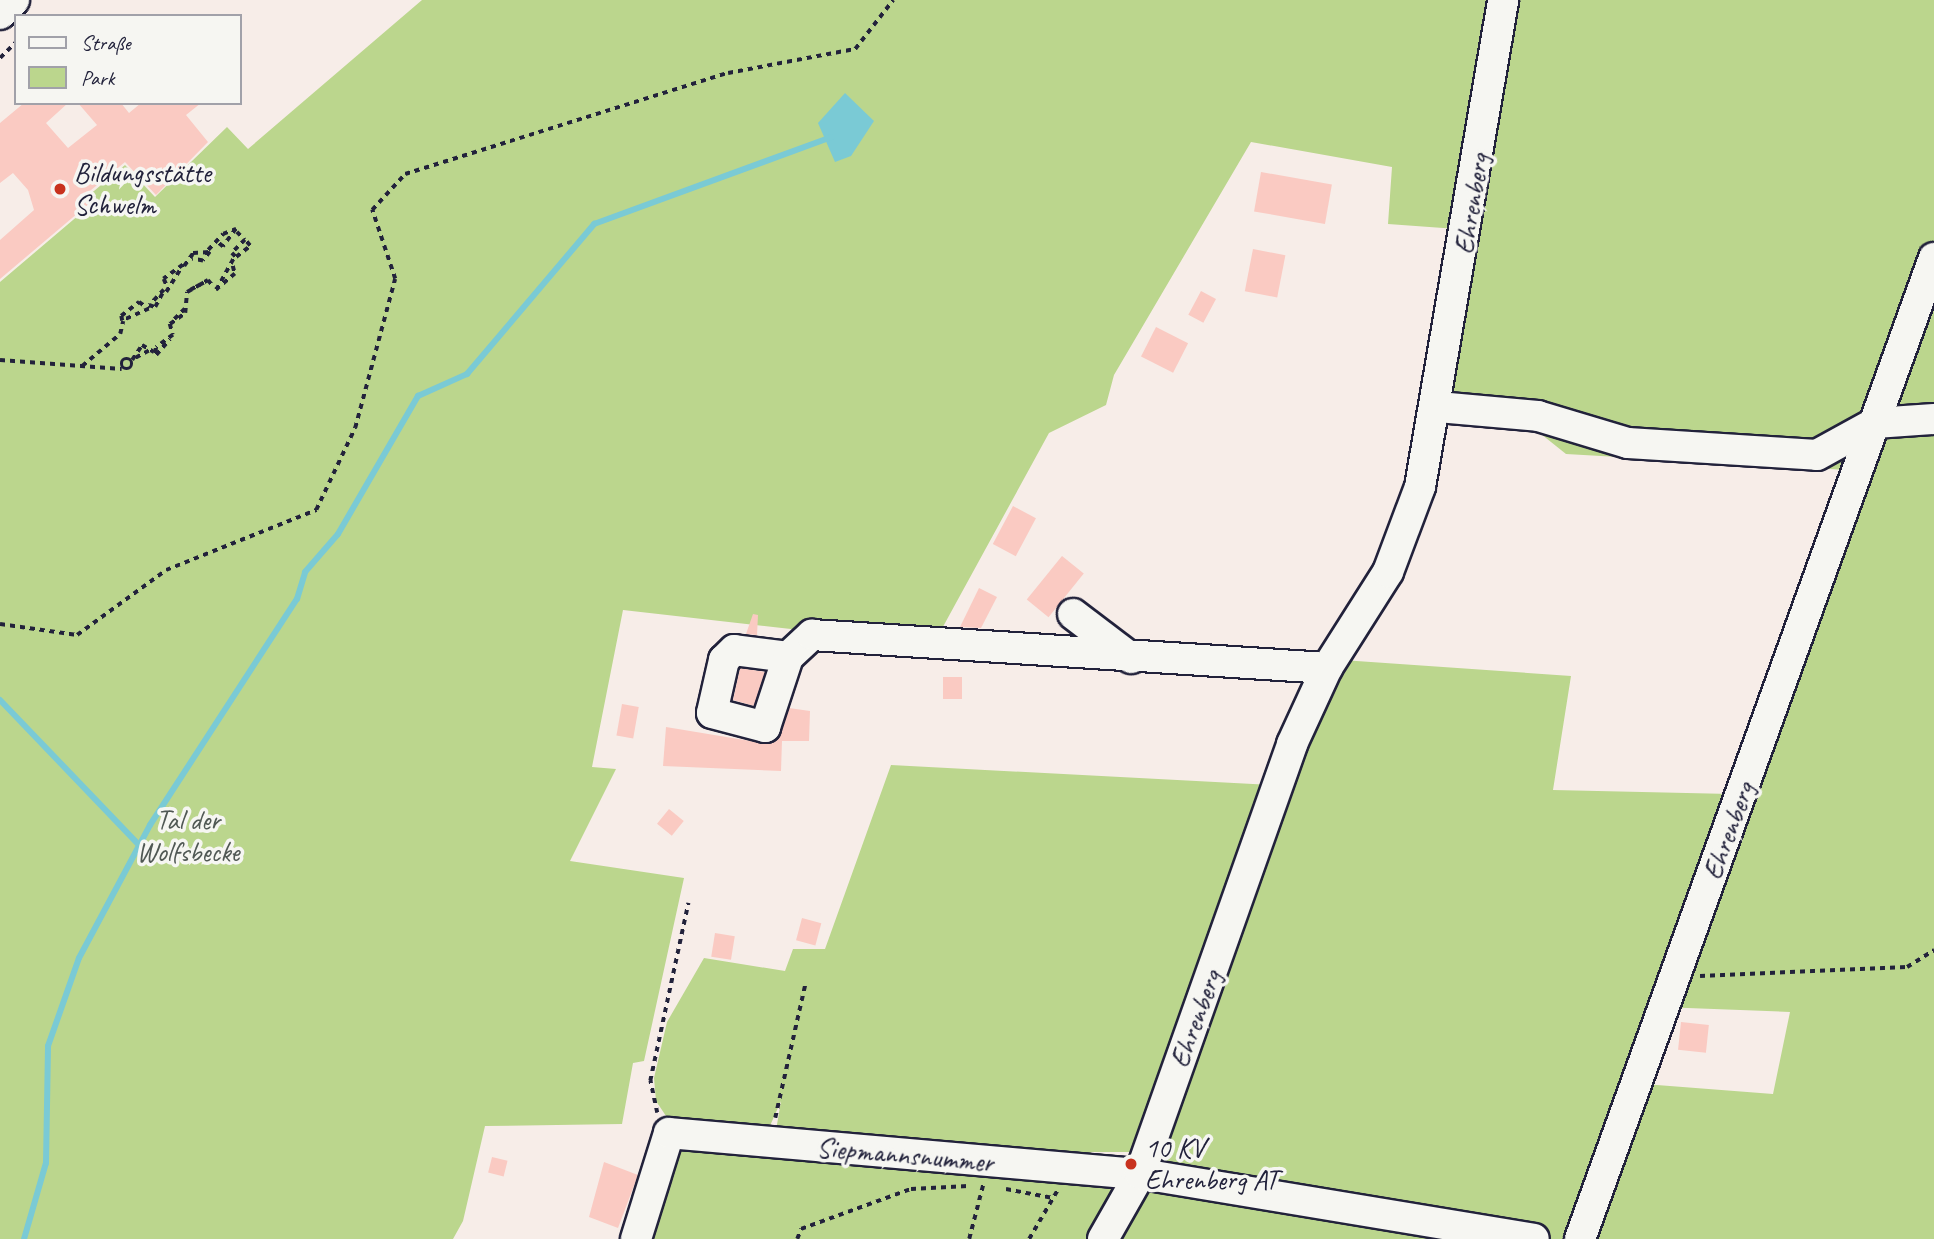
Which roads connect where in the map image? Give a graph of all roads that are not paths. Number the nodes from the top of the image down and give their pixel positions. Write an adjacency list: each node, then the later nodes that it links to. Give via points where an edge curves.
1 (14, 0): 3 (street)
2 (1503, 0): 5 (street, Ehrenberg)
3 (0, 14)
4 (1934, 258): 7 (street, Ehrenberg)
5 (1438, 407): 7 (street, via 1538,416 1628,443 1817,455); 11 (street, Ehrenberg, via 1420,487 1388,572)
6 (1934, 419): 7 (street)
7 (1875, 423): 16 (street, Ehrenberg)
8 (1073, 614): 10 (street)
9 (788, 657): 10 (street, via 812,635)
10 (1135, 661): 11 (street)
11 (1327, 668): 12 (street, Ehrenberg, via 1292,744)
12 (1140, 1174): 13 (street, Siepmannsnummer, via 669,1133); 14 (street, Ehrenberg); 15 (street)
13 (636, 1239)
14 (1103, 1239)
15 (1534, 1239)
16 (1580, 1239)

